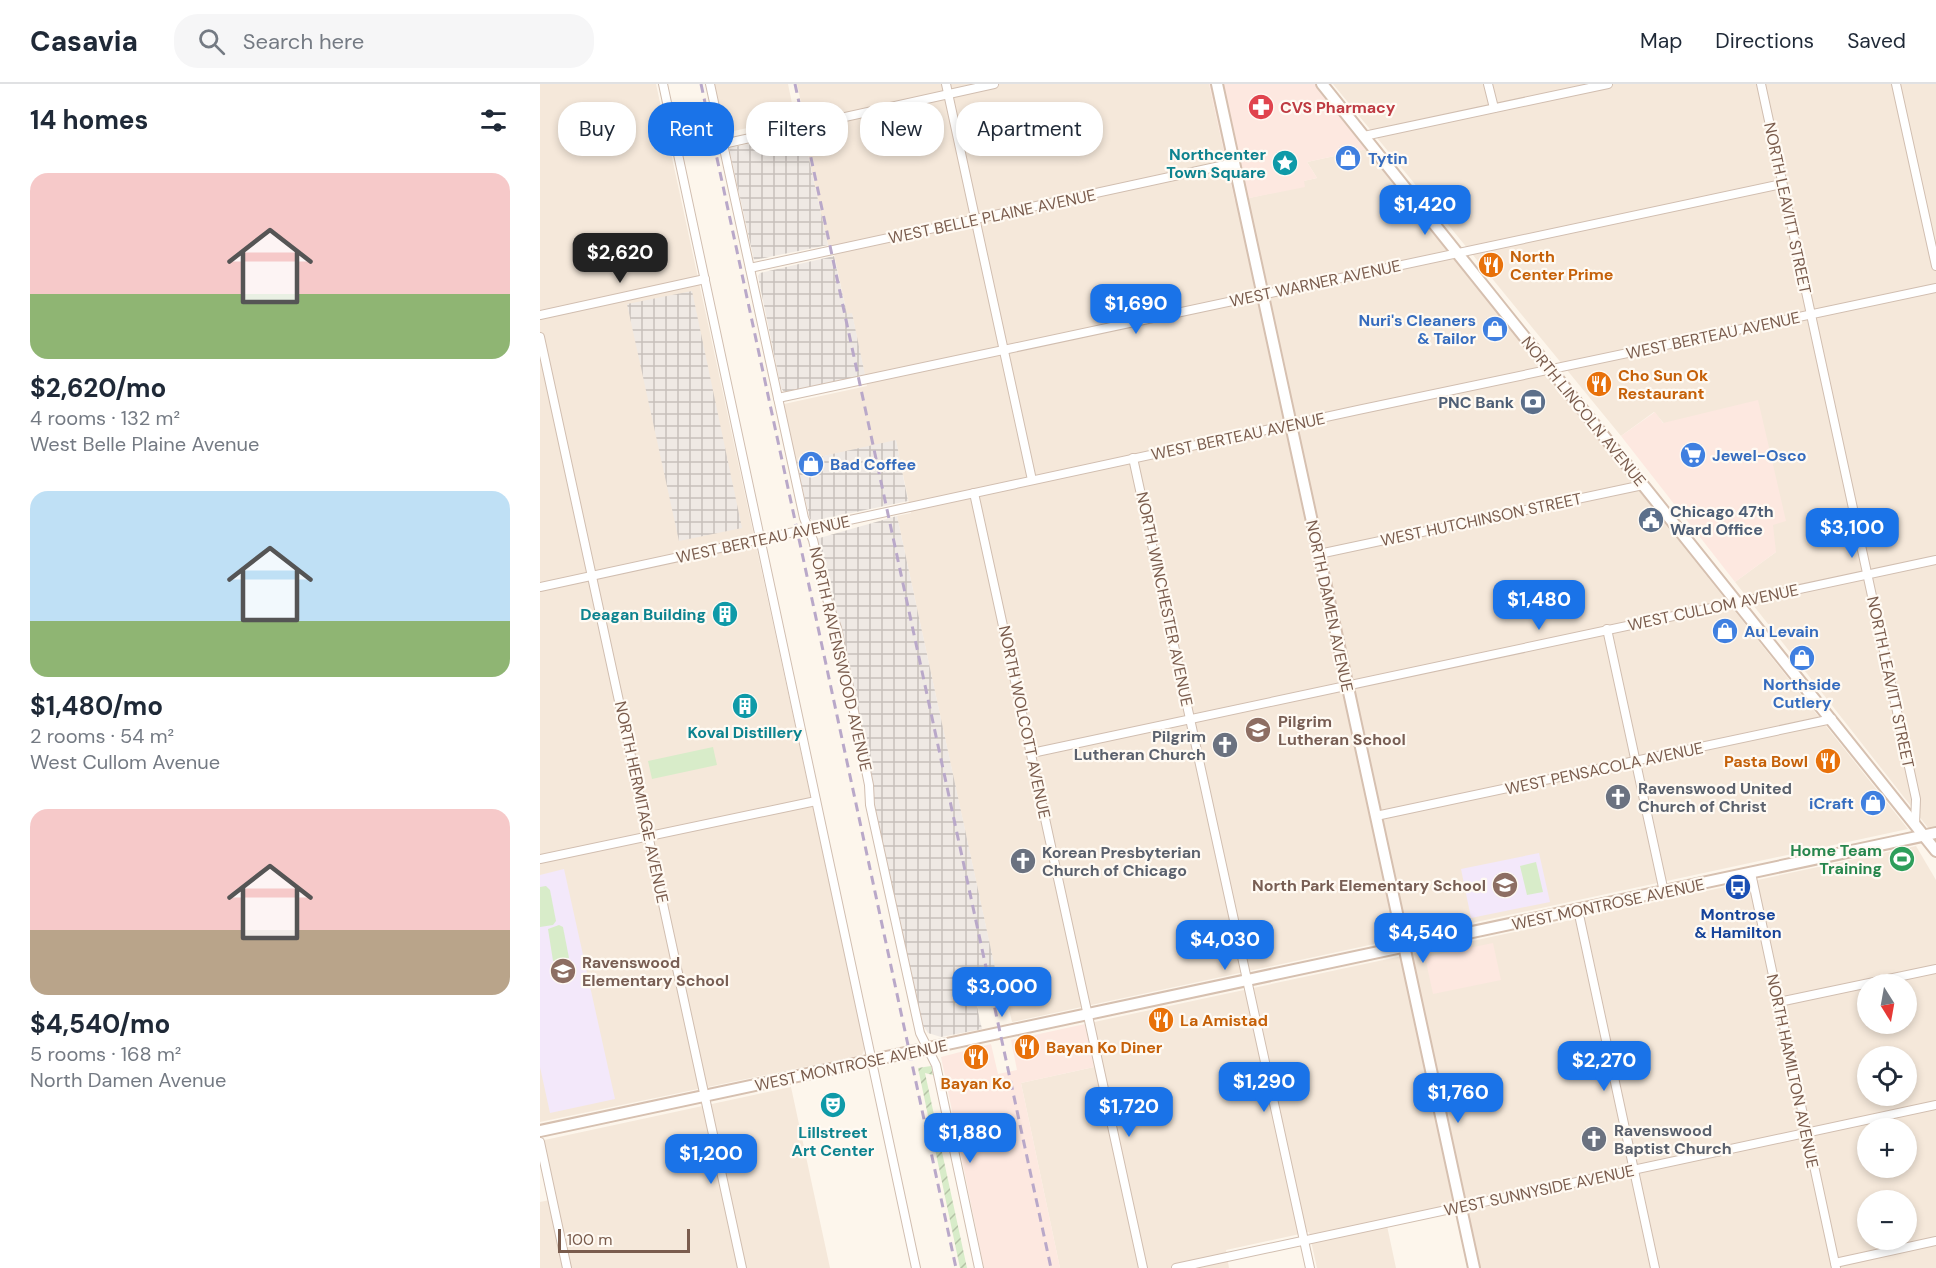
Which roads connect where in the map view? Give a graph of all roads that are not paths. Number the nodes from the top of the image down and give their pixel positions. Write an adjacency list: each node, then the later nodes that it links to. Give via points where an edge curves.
1 (663, 84): 23 (street)
2 (710, 84): 12 (street, NORTH RAVENSWOOD AVENUE)
3 (946, 84): 11 (street)
4 (994, 84): 11 (street)
5 (1217, 84): 17 (main road, NORTH DAMEN AVENUE)
6 (1322, 84): 14 (main road, NORTH LINCOLN AVENUE)
7 (1488, 84): 13 (street)
8 (1608, 84): 13 (street)
9 (1761, 84): 18 (street, NORTH LEAVITT STREET)
10 (1896, 84): 21 (street)
11 (948, 94): 15 (street); 19 (street)
12 (714, 102)
13 (1494, 108): 14 (street)
14 (1364, 136): 20 (main road, NORTH LINCOLN AVENUE)
15 (734, 142)
16 (726, 156): 22 (street, NORTH RAVENSWOOD AVENUE)
17 (1234, 163): 19 (street, WEST BELLE PLAINE AVENUE); 25 (main road, NORTH DAMEN AVENUE)
18 (1782, 184): 20 (street, WEST WARNER AVENUE); 27 (street, NORTH LEAVITT STREET)
19 (976, 220): 22 (street, WEST BELLE PLAINE AVENUE); 29 (street)
20 (1457, 253): 25 (street, WEST WARNER AVENUE); 30 (main road, NORTH LINCOLN AVENUE)
21 (1936, 266)
22 (750, 268): 31 (street, NORTH RAVENSWOOD AVENUE)
23 (705, 279): 26 (street); 38 (street)
24 (1936, 288): 27 (street, WEST BERTEAU AVENUE)
25 (1262, 295): 29 (street, WEST WARNER AVENUE); 32 (main road, NORTH DAMEN AVENUE)
26 (540, 315)
27 (1811, 315): 30 (street, WEST BERTEAU AVENUE); 41 (street, NORTH LEAVITT STREET)
28 (540, 337): 42 (street, NORTH HERMITAGE AVENUE)
29 (1004, 349): 31 (street, WEST WARNER AVENUE); 34 (street)
30 (1551, 369): 32 (street, WEST BERTEAU AVENUE); 35 (main road, NORTH LINCOLN AVENUE)
31 (778, 398): 37 (street, NORTH RAVENSWOOD AVENUE)
32 (1291, 424): 33 (street, WEST BERTEAU AVENUE); 39 (main road, NORTH DAMEN AVENUE)
33 (1133, 458): 34 (street, WEST BERTEAU AVENUE); 47 (street, NORTH WINCHESTER AVENUE)
34 (1032, 480): 36 (street, WEST BERTEAU AVENUE)
35 (1643, 485): 39 (street, WEST HUTCHINSON STREET); 44 (main road, NORTH LINCOLN AVENUE)
36 (974, 493): 37 (street, WEST BERTEAU AVENUE); 49 (street, NORTH WOLCOTT AVENUE)
37 (809, 529): 38 (street, WEST BERTEAU AVENUE); 67 (street, NORTH RAVENSWOOD AVENUE, via 837,628 870,805 920,1034)
38 (760, 539): 42 (street, WEST BERTEAU AVENUE); 51 (street)
39 (1319, 554): 46 (main road, NORTH DAMEN AVENUE)
40 (1936, 560): 41 (street, WEST CULLOM AVENUE)
41 (1868, 574): 44 (street, WEST CULLOM AVENUE); 53 (street, NORTH LEAVITT STREET, via 1916,799)
42 (592, 576): 43 (street, WEST BERTEAU AVENUE); 55 (street, NORTH HERMITAGE AVENUE)
43 (540, 587)
44 (1737, 602): 45 (street, WEST CULLOM AVENUE); 48 (main road, NORTH LINCOLN AVENUE)
45 (1607, 629): 46 (street, WEST CULLOM AVENUE); 50 (street)
46 (1348, 687): 47 (street, WEST CULLOM AVENUE); 52 (main road, NORTH DAMEN AVENUE)
47 (1191, 719): 49 (street, WEST CULLOM AVENUE); 64 (street, NORTH WINCHESTER AVENUE)
48 (1832, 719): 50 (street, WEST PENSACOLA AVENUE); 53 (main road, NORTH LINCOLN AVENUE)
49 (1032, 753): 66 (street, NORTH WOLCOTT AVENUE)
50 (1636, 761): 52 (street, WEST PENSACOLA AVENUE); 60 (street)
51 (816, 801): 55 (street); 68 (street)
52 (1376, 816): 62 (main road, NORTH DAMEN AVENUE)
53 (1915, 824): 56 (main road, NORTH LINCOLN AVENUE)
54 (1936, 833): 56 (main road, WEST MONTROSE AVENUE)
55 (649, 836): 58 (street); 69 (street, NORTH HERMITAGE AVENUE)
56 (1924, 836): 57 (main road, NORTH LINCOLN AVENUE); 59 (main road, WEST MONTROSE AVENUE)
57 (1936, 851)
58 (540, 859)
59 (1751, 873): 60 (main road, WEST MONTROSE AVENUE); 65 (street, NORTH HAMILTON AVENUE)
60 (1664, 891): 61 (main road, WEST MONTROSE AVENUE)
61 (1578, 910): 62 (main road, WEST MONTROSE AVENUE); 74 (street)
62 (1404, 947): 64 (main road, WEST MONTROSE AVENUE); 75 (main road, NORTH DAMEN AVENUE)
63 (1936, 969): 65 (street)
64 (1248, 980): 66 (main road, WEST MONTROSE AVENUE); 76 (street, NORTH WINCHESTER AVENUE)
65 (1779, 1002): 72 (street, NORTH HAMILTON AVENUE)
66 (1090, 1014): 67 (main road, WEST MONTROSE AVENUE); 83 (street, NORTH WOLCOTT AVENUE)
67 (929, 1048): 68 (main road, WEST MONTROSE AVENUE); 82 (street, NORTH RAVENSWOOD AVENUE, via 938,1074)
68 (871, 1060): 69 (main road, WEST MONTROSE AVENUE); 81 (street)
69 (705, 1096): 71 (main road, WEST MONTROSE AVENUE); 80 (street, NORTH HERMITAGE AVENUE)
70 (1936, 1105): 72 (street, WEST SUNNYSIDE AVENUE)
71 (540, 1131)
72 (1807, 1132): 74 (street, WEST SUNNYSIDE AVENUE); 78 (street, NORTH HAMILTON AVENUE)
73 (540, 1142): 79 (street)
74 (1634, 1169): 75 (street, WEST SUNNYSIDE AVENUE); 87 (street)
75 (1461, 1207): 76 (street, WEST SUNNYSIDE AVENUE); 86 (main road, NORTH DAMEN AVENUE)
76 (1305, 1240): 84 (street, WEST SUNNYSIDE AVENUE); 85 (street, NORTH WINCHESTER AVENUE)
77 (1936, 1242): 78 (street)
78 (1836, 1265)
79 (567, 1268)
80 (742, 1268)
81 (916, 1268)
82 (979, 1268)
83 (1143, 1268)
84 (1176, 1268)
85 (1310, 1268)
86 (1474, 1268)
87 (1655, 1268)

